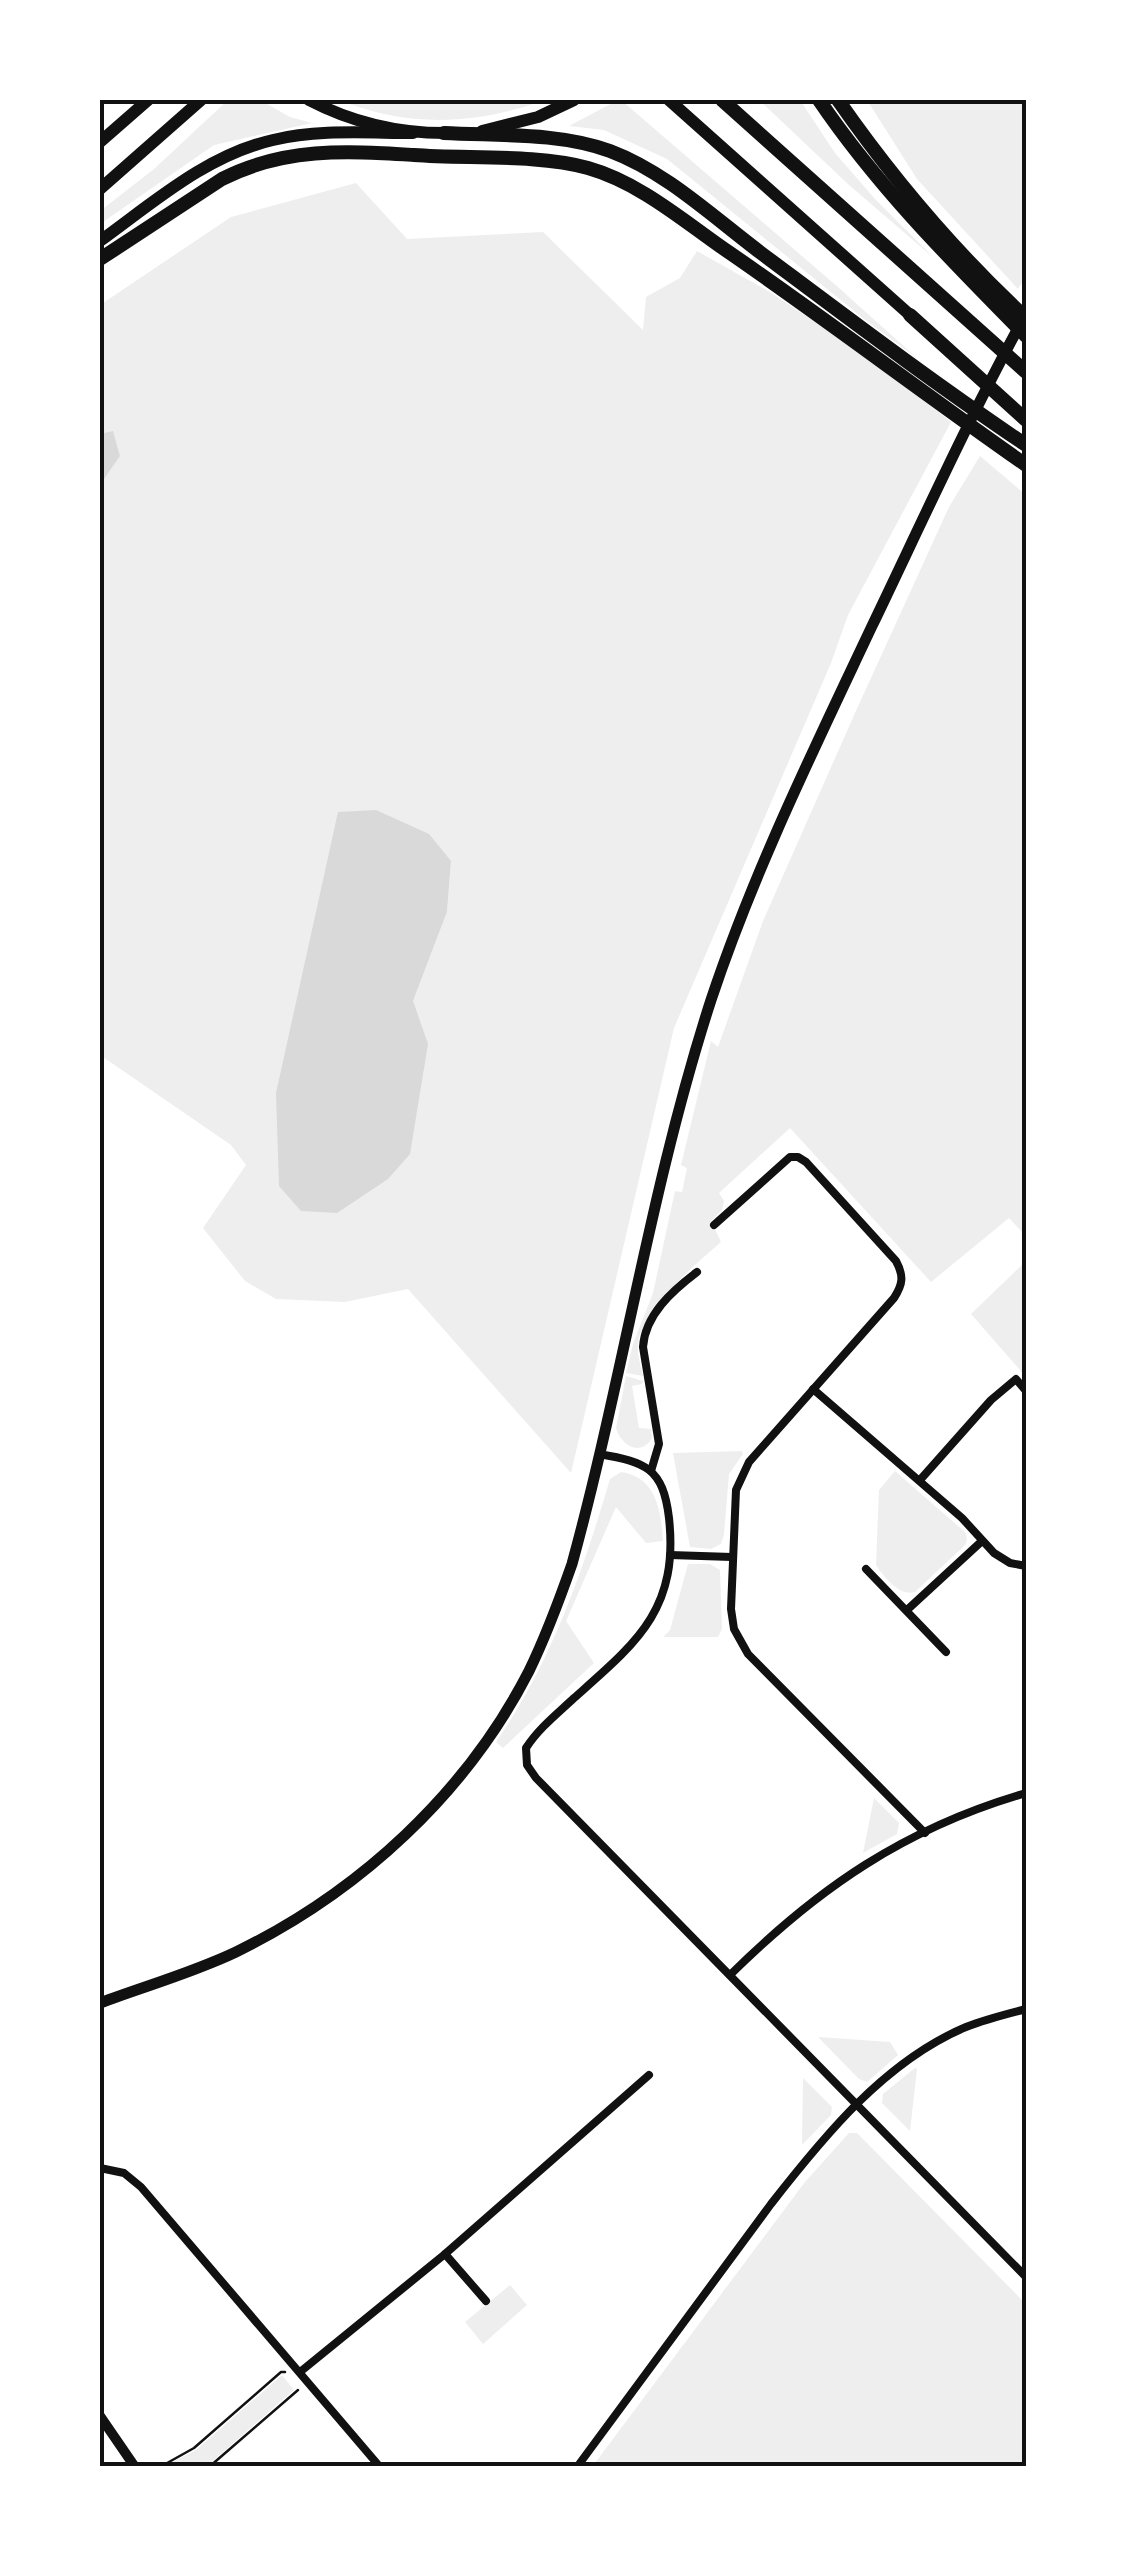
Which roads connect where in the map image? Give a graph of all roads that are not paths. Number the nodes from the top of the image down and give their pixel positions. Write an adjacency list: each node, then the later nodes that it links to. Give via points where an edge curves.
1 (148, 100): 11 (highway)
2 (201, 100): 12 (highway)
3 (309, 100): 9 (highway)
4 (574, 100): 10 (highway, via 512,125)
5 (669, 100): 15 (highway)
6 (722, 100): 18 (highway)
7 (819, 100): 17 (highway, via 902,206)
8 (838, 100): 16 (highway, via 939,228)
9 (413, 134): 10 (highway); 13 (highway, via 308,134 248,146 195,174)
10 (444, 134): 20 (highway, via 573,142 642,166)
11 (100, 142)
12 (100, 189)
13 (100, 241)
14 (100, 259): 21 (highway, via 222,178 278,157 390,154 586,168 645,194)
15 (910, 315): 19 (highway)
16 (1026, 315): 26 (main road, via 774,834 731,944 669,1150)
17 (1026, 336)
18 (1026, 372)
19 (1026, 420)
20 (1026, 445)
21 (1026, 465)
22 (714, 1225): 24 (street, via 790,1157 798,1158 896,1261 902,1284 894,1298)
23 (696, 1272): 27 (street, via 656,1312 644,1337 659,1444)
24 (813, 1389): 28 (street); 31 (street, via 742,1475)
25 (1026, 1391): 28 (street, via 1016,1379)
26 (599, 1454): 27 (street); 39 (main road, via 572,1564 527,1674 480,1750 418,1824 358,1876 270,1934 195,1970)
27 (651, 1472): 30 (street, via 664,1487)
28 (920, 1480): 29 (street)
29 (982, 1541): 32 (street, via 1010,1563); 34 (street)
30 (670, 1555): 31 (street); 38 (street, via 646,1629 532,1738 526,1758 536,1778)
31 (732, 1558): 37 (street, via 730,1609 740,1643)
32 (1026, 1566)
33 (866, 1569): 34 (street)
34 (906, 1610): 35 (street)
35 (946, 1652)
36 (1026, 1793): 37 (street)
37 (925, 1833): 38 (street, via 832,1886)
38 (730, 1975): 42 (street)
39 (100, 2003)
40 (1026, 2009): 42 (street, via 942,2038)
41 (649, 2075): 44 (street)
42 (858, 2105): 45 (street); 51 (street, via 782,2190)
43 (100, 2168): 47 (street, via 124,2173 141,2187)
44 (445, 2254): 46 (street); 47 (street)
45 (1026, 2277)
46 (486, 2301)
47 (300, 2372): 50 (street)
48 (100, 2416): 49 (street)
49 (135, 2467)
50 (380, 2467)
51 (576, 2467)

